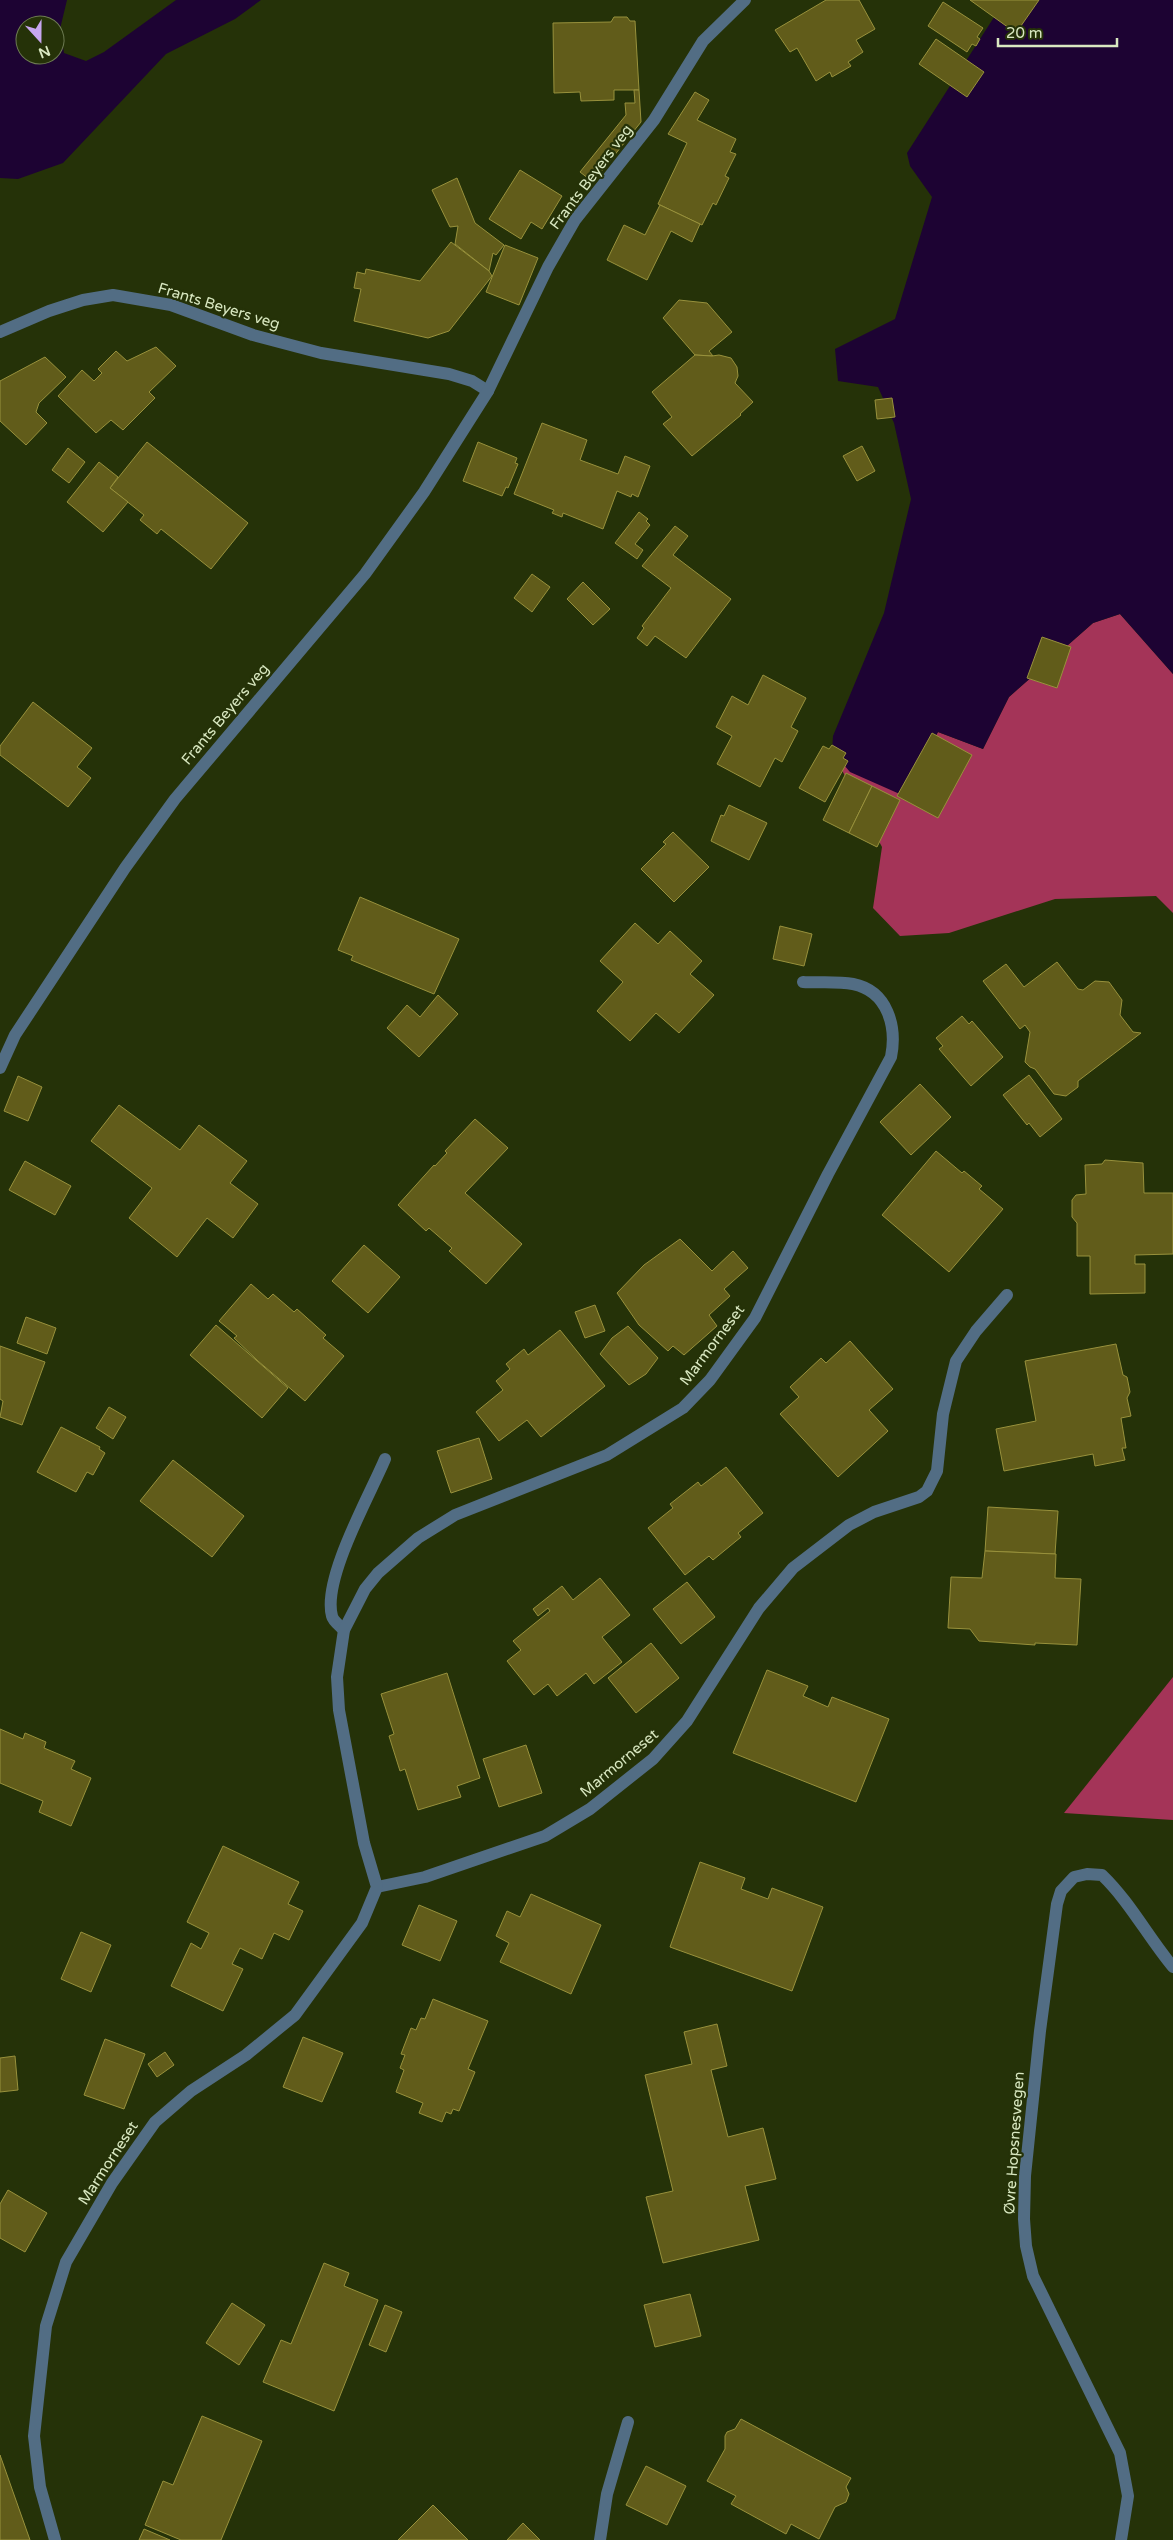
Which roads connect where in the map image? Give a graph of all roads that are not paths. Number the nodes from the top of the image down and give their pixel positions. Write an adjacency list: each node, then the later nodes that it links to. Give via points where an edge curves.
1 (746, 0): 3 (street, Frants Beyers veg, via 703,41 654,120 575,220 548,267)
2 (0, 332): 3 (street, Frants Beyers veg, via 83,300 113,295 171,305 252,336 321,353 449,374 472,381)
3 (488, 391): 5 (street, Frants Beyers veg, via 424,492 365,574 175,799 125,868 15,1035)
4 (803, 982): 8 (street, Marmorneset, via 851,984 865,988 888,1012 894,1040 891,1057 828,1174 782,1269 749,1326 710,1380 668,1419 607,1455 455,1515 418,1538 364,1589)
5 (0, 1068)
6 (1007, 1295): 9 (street, Marmorneset, via 976,1331 956,1361 943,1414 937,1471 927,1491 849,1525 793,1568 759,1608 687,1721 654,1759 590,1810 545,1836 425,1877)
7 (385, 1460): 8 (street, via 354,1523 338,1568 330,1606 332,1618)
8 (344, 1630): 9 (street, Marmorneset, via 336,1678 339,1710 364,1843)
9 (377, 1888): 12 (street, Marmorneset, via 362,1923 295,2015 154,2122 112,2183 66,2262 46,2326 34,2436 40,2487)
10 (1173, 1967): 14 (street, Øvre Hopsnesvegen, via 1117,1889 1102,1874 1074,1878 1061,1891 1052,1932 1025,2176 1026,2246 1033,2276 1048,2312 1120,2452 1128,2496)
11 (628, 2422): 13 (street, via 607,2494)
12 (54, 2540)
13 (600, 2540)
14 (1121, 2540)

